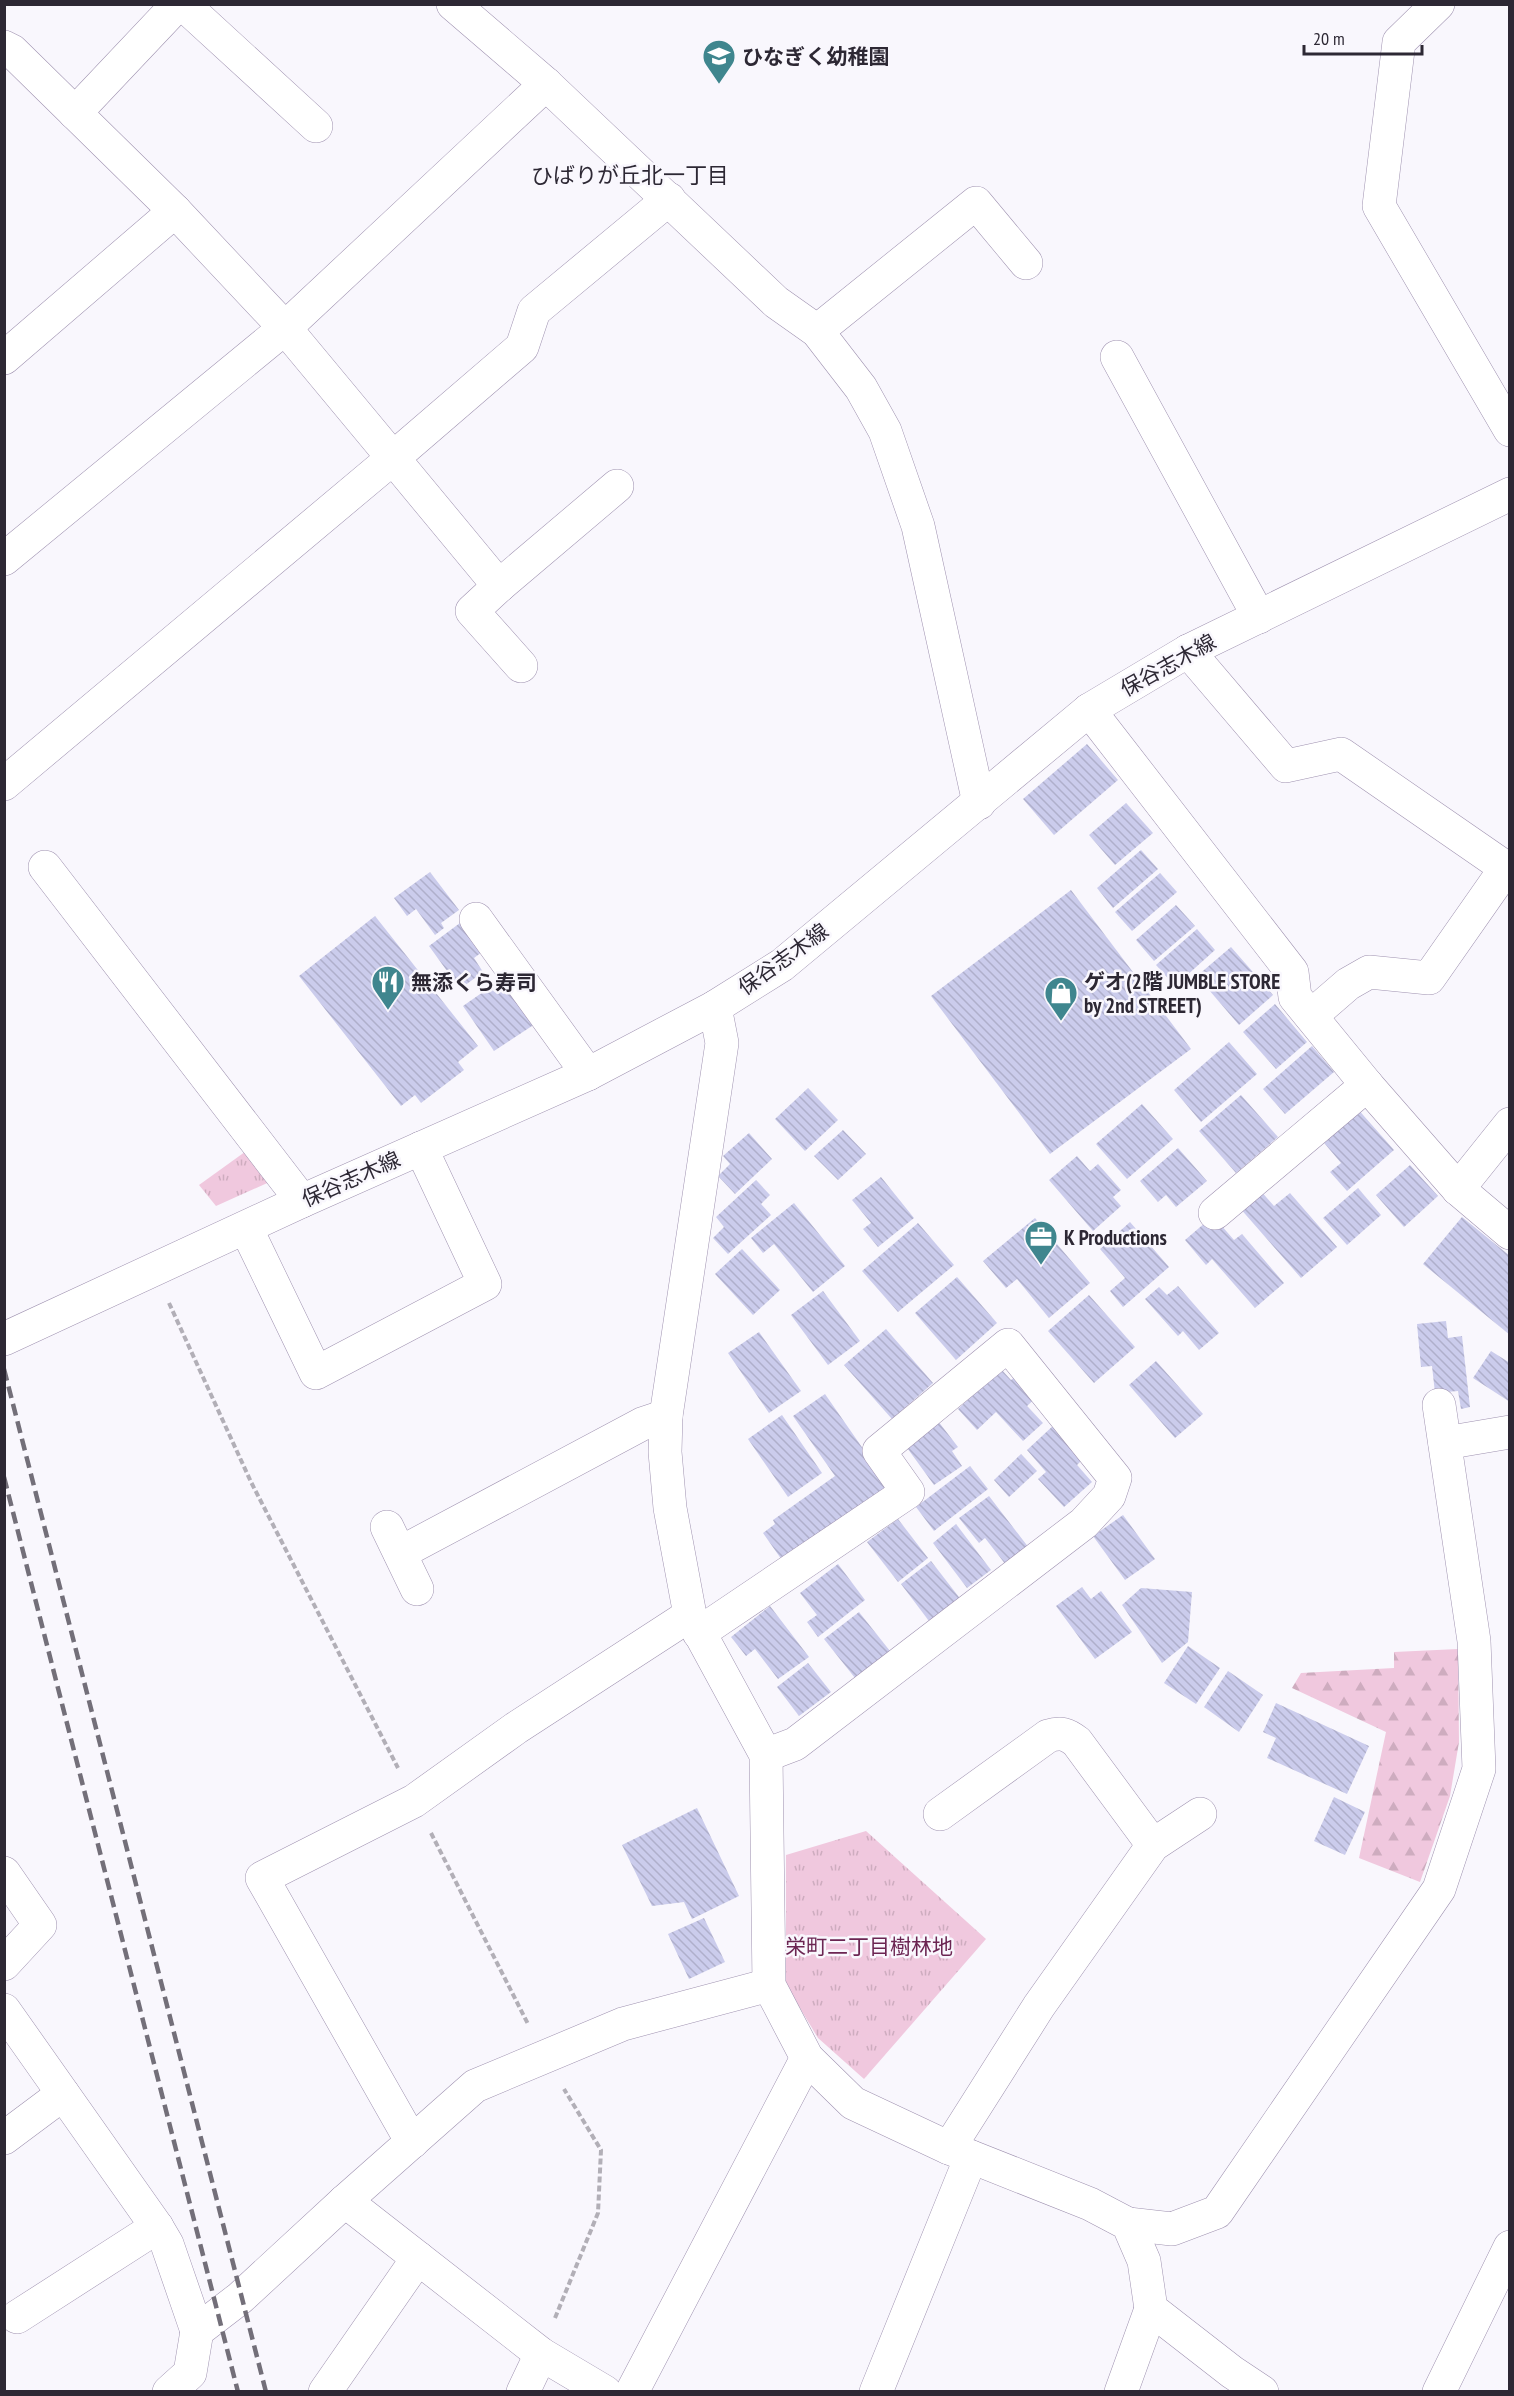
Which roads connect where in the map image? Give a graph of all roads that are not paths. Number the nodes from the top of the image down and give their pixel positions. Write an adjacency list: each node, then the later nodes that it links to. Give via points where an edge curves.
1 (181, 4): 6 (street); 7 (street)
2 (1438, 4): 15 (street, via 1399,42 1379,206)
3 (458, 6): 5 (street)
4 (4, 46): 6 (street)
5 (546, 84): 8 (street); 11 (street)
6 (75, 113): 9 (street)
7 (316, 126)
8 (669, 199): 12 (street, via 776,302); 16 (street, via 534,311 522,347)
9 (175, 211): 11 (street); 14 (street)
10 (1026, 262): 12 (street, via 976,203)
11 (285, 328): 16 (street); 19 (street)
12 (817, 331): 26 (street, via 861,388 885,431 918,526)
13 (1117, 357): 21 (street)
14 (4, 358)
15 (1509, 430)
16 (393, 458): 20 (street); 25 (street)
17 (617, 486): 20 (street)
18 (1509, 494): 21 (street, 保谷志木線)
19 (4, 559)
20 (499, 586): 23 (street, via 472,611)
21 (1259, 617): 22 (street, 保谷志木線)
22 (1188, 651): 24 (street, 保谷志木線); 30 (street, via 1286,766 1341,754 1506,868 1429,978 1369,972 1348,984)
23 (521, 666)
24 (1089, 710): 26 (street, 保谷志木線); 30 (street, via 1292,972 1295,998)
25 (4, 784)
26 (979, 803): 29 (street, 保谷志木線, via 782,965)
27 (45, 867): 36 (street)
28 (476, 919): 31 (street)
29 (715, 1007): 31 (street, 保谷志木線); 42 (street, via 723,1043)
30 (1311, 1016): 32 (street)
31 (588, 1074): 34 (street, 保谷志木線)
32 (1367, 1085): 35 (street); 37 (street)
33 (1509, 1124): 35 (street)
34 (421, 1148): 36 (street, 保谷志木線); 38 (street, via 485,1284 316,1373)
35 (1458, 1189): 39 (street)
36 (302, 1201): 38 (street, 保谷志木線)
37 (1215, 1213)
38 (246, 1228): 40 (street, 保谷志木線)
39 (1509, 1233)
40 (4, 1339)
41 (1440, 1405): 44 (street)
42 (666, 1416): 45 (street, via 393,1540); 46 (street, via 670,1508)
43 (1509, 1432): 44 (street)
44 (1445, 1443): 61 (street, via 1474,1641 1479,1769 1440,1889 1217,2212 1172,2229)
45 (417, 1589)
46 (694, 1624): 47 (street); 47 (street, via 908,1492 879,1451 1008,1345 1115,1478 1109,1496 1084,1523 795,1744); 58 (street, via 516,1728 414,1801 262,1878)
47 (766, 1755): 53 (street)
48 (940, 1814): 50 (street, via 1058,1732 1077,1742)
49 (1200, 1814): 50 (street)
50 (1153, 1845): 59 (street, via 1039,2006)
51 (4, 1873): 52 (street, via 40,1925)
52 (4, 1964)
53 (769, 1985): 55 (street); 58 (street, via 623,2024 475,2086)
54 (4, 2010): 56 (street)
55 (807, 2058): 59 (street, via 853,2103); 73 (street)
56 (63, 2094): 57 (street); 62 (street)
57 (4, 2138)
58 (412, 2142): 60 (street)
59 (960, 2152): 61 (street, via 1090,2204); 74 (street)
60 (345, 2201): 64 (street); 67 (street, via 240,2298)
61 (1128, 2224): 65 (street, via 1144,2261)
62 (157, 2227): 66 (street); 67 (street)
63 (1509, 2247): 77 (street)
64 (418, 2258): 68 (street); 70 (street)
65 (1151, 2309): 75 (street); 76 (street)
66 (17, 2318)
67 (197, 2331): 69 (street, via 190,2373)
68 (541, 2354): 71 (street); 72 (street)
69 (169, 2391)
70 (325, 2391)
71 (523, 2391)
72 (605, 2391)
73 (632, 2391)
74 (876, 2391)
75 (1121, 2391)
76 (1262, 2391)
77 (1439, 2391)

